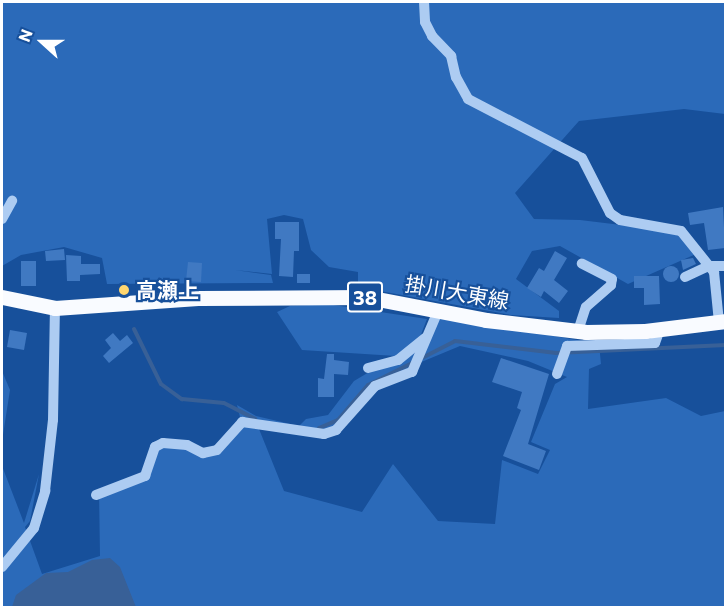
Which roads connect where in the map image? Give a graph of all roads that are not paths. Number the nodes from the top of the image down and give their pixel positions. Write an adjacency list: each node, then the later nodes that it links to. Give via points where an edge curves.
1 (424, 2): 5 (street, via 425,22 451,56 456,77 468,99 582,158 610,213 620,220 681,231)
2 (12, 201): 3 (street)
3 (2, 219)
4 (582, 264): 13 (street, via 612,279 611,285 586,308)
5 (709, 266): 6 (street); 7 (street); 11 (street, via 714,272)
6 (726, 266)
7 (685, 277)
8 (2, 297): 9 (main road, 掛川大東線 / 38)
9 (55, 308): 10 (main road, 掛川大東線 / 38, via 198,298 367,297); 18 (street, via 53,420 45,491 34,528)
10 (438, 311): 13 (main road, 掛川大東線 / 38); 14 (street)
11 (722, 321): 12 (main road, 掛川大東線 / 38)
12 (660, 329): 13 (main road, 掛川大東線 / 38); 16 (street, via 655,343 565,351)
13 (578, 331)
14 (427, 336): 15 (street, via 398,360); 17 (street, via 412,372 375,386 336,430 324,434 242,422 217,450 203,453 187,445 163,443 155,447 145,476)
15 (368, 368)
16 (557, 374)
17 (96, 495)
18 (2, 567)

